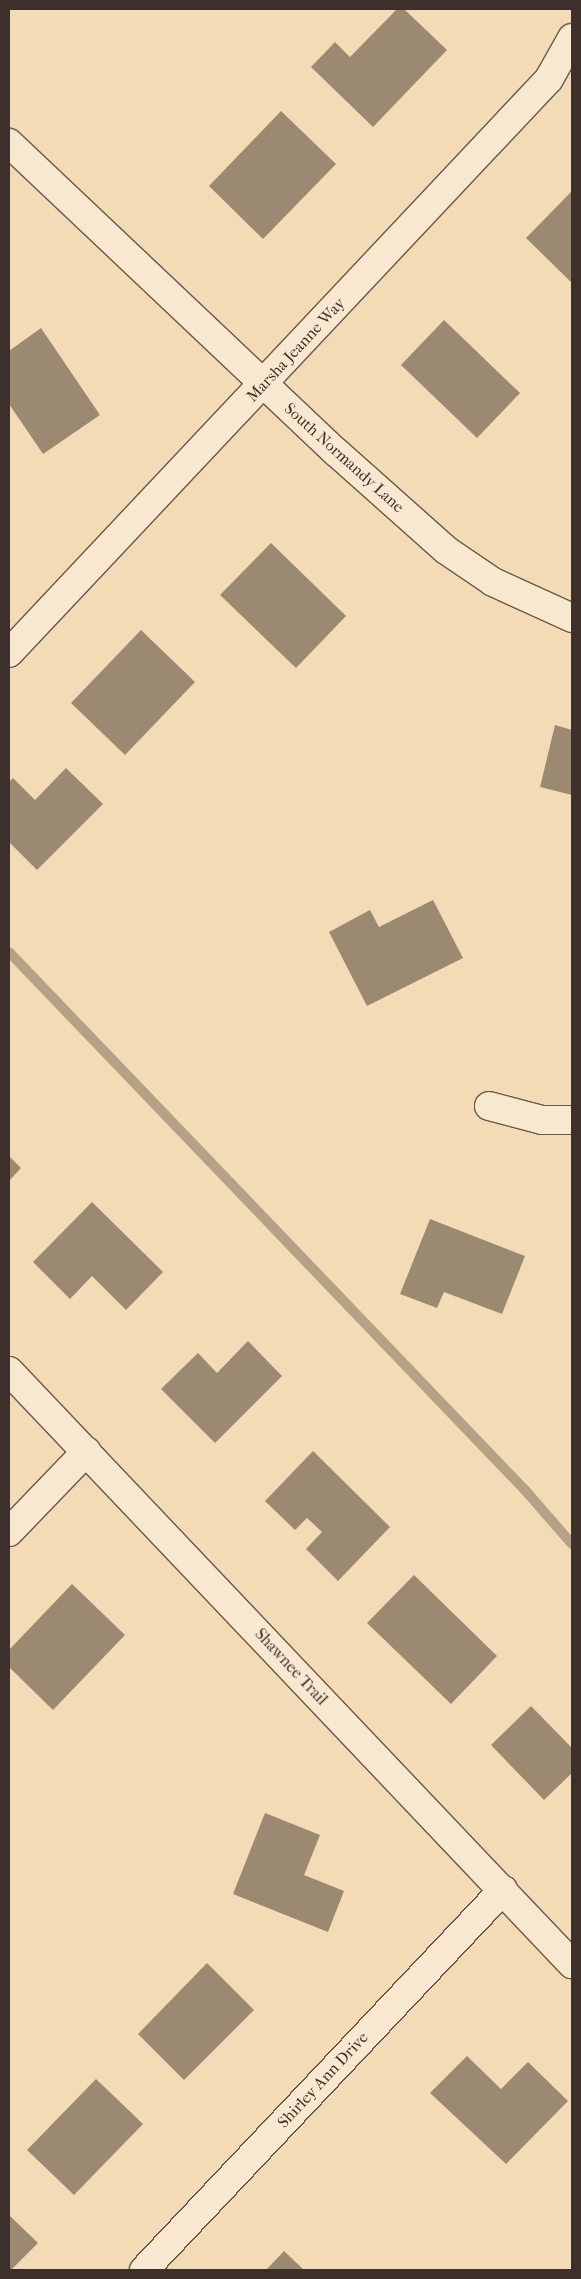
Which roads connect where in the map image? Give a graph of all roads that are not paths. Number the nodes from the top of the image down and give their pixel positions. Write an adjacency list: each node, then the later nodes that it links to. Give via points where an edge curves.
1 (572, 38): 3 (street, Marsha Jeanne Way, via 550,79)
2 (9, 143): 3 (street, South Normandy Lane)
3 (264, 385): 4 (street, South Normandy Lane, via 446,550 493,582); 5 (street, Marsha Jeanne Way)
4 (572, 618)
5 (9, 653)
6 (489, 1106): 7 (street, via 542,1120)
7 (572, 1120)
8 (9, 1371): 9 (street, Shawnee Trail)
9 (87, 1451): 10 (street); 11 (street, Shawnee Trail)
10 (9, 1532)
11 (502, 1890): 12 (street, Shawnee Trail); 13 (street, Shirley Ann Drive)
12 (572, 1964)
13 (144, 2270)

